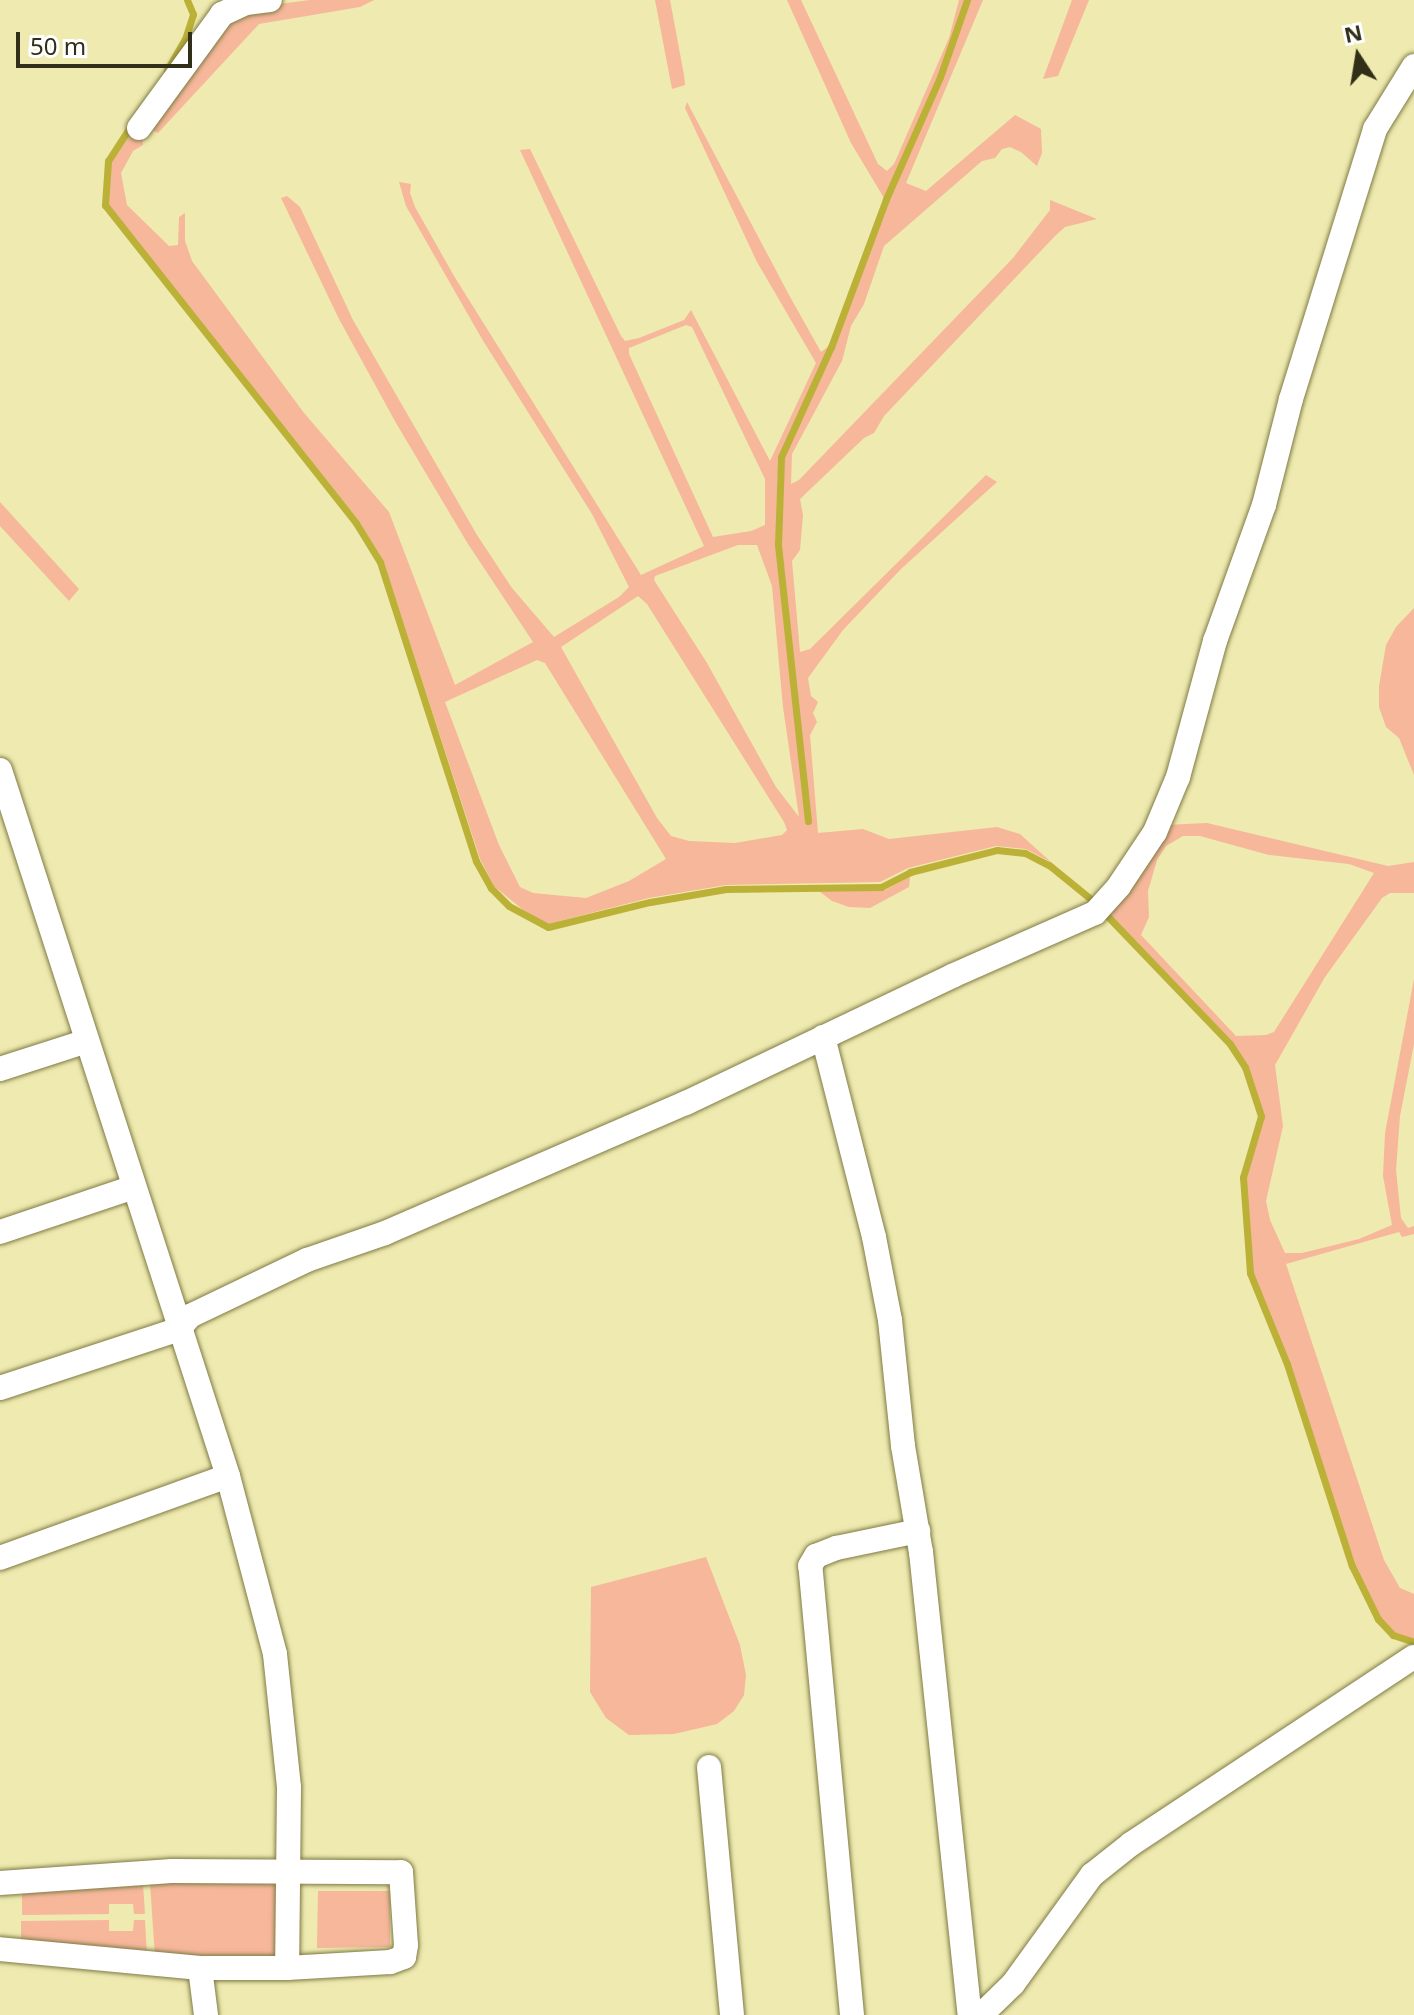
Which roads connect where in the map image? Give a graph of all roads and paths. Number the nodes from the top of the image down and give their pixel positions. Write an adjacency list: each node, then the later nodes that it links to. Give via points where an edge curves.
1 (270, 0): 3 (street, via 222,14)
2 (1414, 66): 5 (street, via 1375,129 1291,399 1264,505 1215,641 1178,777 1155,832 1100,908)
3 (139, 128)
4 (0, 770): 6 (street)
5 (823, 1037): 10 (street, via 686,1103 307,1260 190,1316); 13 (street, via 890,1320)
6 (87, 1041): 7 (street); 8 (street)
7 (0, 1069)
8 (134, 1187): 9 (street); 10 (street)
9 (0, 1232)
10 (179, 1329): 11 (street); 12 (street)
11 (0, 1388)
12 (228, 1476): 14 (street); 17 (street, via 275,1654 285,1734)
13 (918, 1531): 24 (street, via 836,1548 816,1556 810,1566); 25 (street)
14 (0, 1558)
15 (1414, 1657): 26 (street, via 1092,1875 1013,1984)
16 (709, 1767): 23 (street)
17 (288, 1869): 18 (street); 21 (street); 21 (street, via 401,1872 406,1945 404,1957 390,1962)
18 (0, 1883)
19 (0, 1949): 20 (street)
20 (200, 1968): 21 (street); 22 (street)
21 (287, 1968)
22 (206, 2015)
23 (732, 2015)
24 (852, 2015)
25 (970, 2015)
26 (981, 2015)

